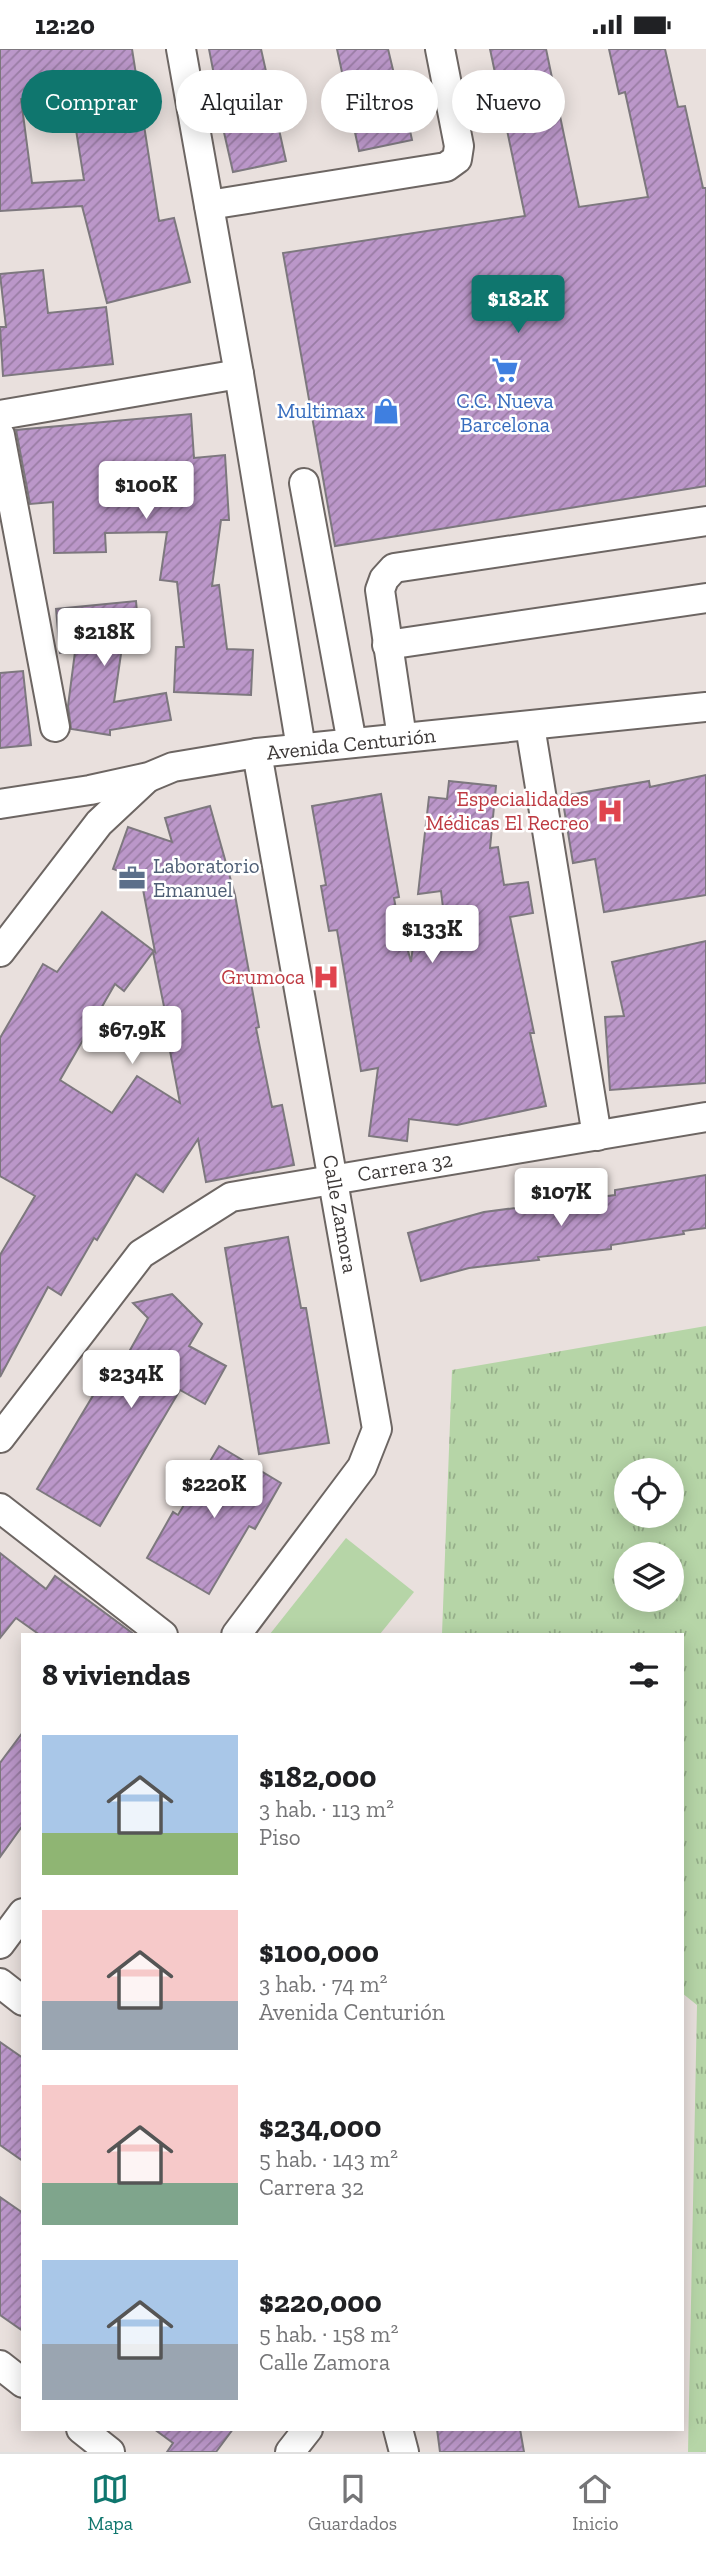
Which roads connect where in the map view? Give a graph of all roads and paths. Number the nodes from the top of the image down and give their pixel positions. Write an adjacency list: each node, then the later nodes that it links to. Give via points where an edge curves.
1 (181, 49): 3 (street)
2 (440, 49): 3 (street, via 459,146 457,159 446,167)
3 (209, 205): 4 (street)
4 (239, 374): 5 (street); 16 (street)
5 (0, 415)
6 (0, 435): 13 (street)
7 (304, 483): 15 (street)
8 (706, 521): 10 (street, via 394,568 380,590)
9 (706, 598): 10 (street)
10 (387, 645): 14 (street)
11 (706, 707): 12 (street, Avenida Centurión)
12 (530, 726): 14 (street, Avenida Centurión); 22 (street)
13 (55, 727)
14 (402, 738): 15 (street, Avenida Centurión)
15 (352, 743): 16 (street, Avenida Centurión)
16 (301, 748): 17 (street, Avenida Centurión)
17 (257, 753): 18 (street, Avenida Centurión, via 173,767); 23 (street, Calle Zamora)
18 (149, 777): 19 (street, Avenida Centurión); 20 (street, via 99,823)
19 (0, 804)
20 (0, 952)
21 (706, 1117): 22 (street, Carrera 32)
22 (597, 1136): 23 (street, Carrera 32)
23 (334, 1179): 24 (street, Carrera 32, via 231,1197 142,1254); 27 (street, Calle Zamora, via 377,1429 362,1467)
24 (0, 1438)
25 (0, 1508): 26 (street)
26 (160, 1633)
27 (238, 1633)
28 (21, 1916): 29 (street)
29 (0, 1944)
30 (0, 1983): 31 (street)
31 (21, 1999)
32 (0, 2365): 33 (street)
33 (21, 2381)
34 (84, 2431): 37 (street)
35 (306, 2431): 38 (street)
36 (399, 2431): 39 (street)
37 (110, 2452)
38 (290, 2452)
39 (404, 2452)

